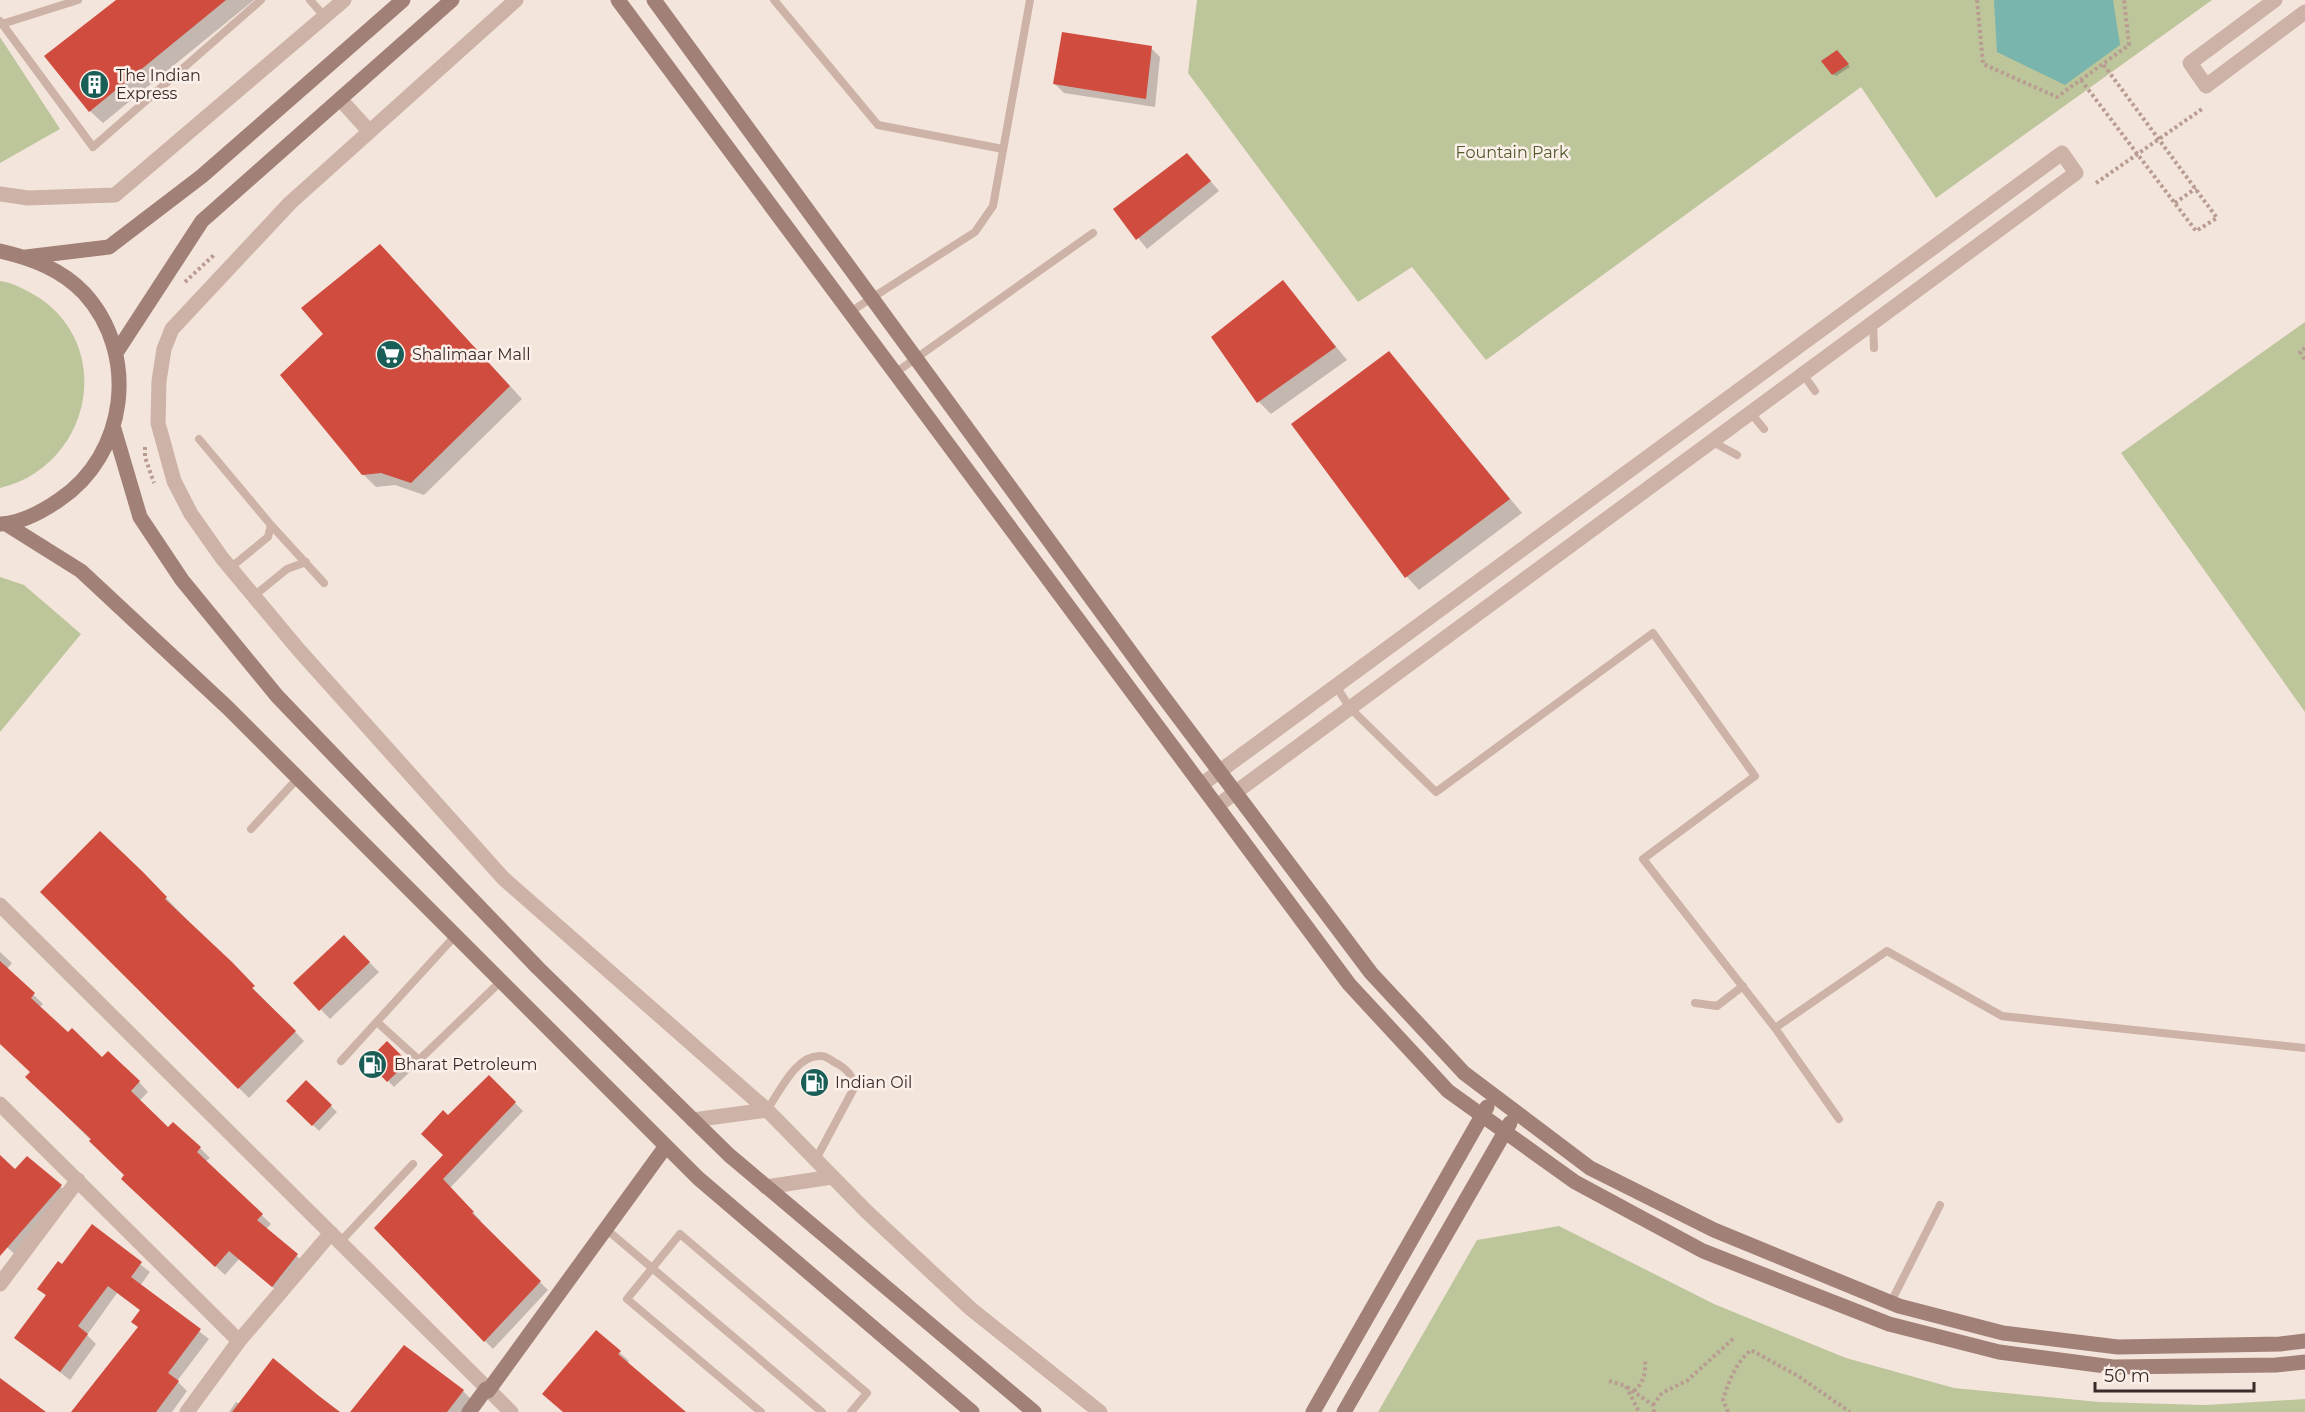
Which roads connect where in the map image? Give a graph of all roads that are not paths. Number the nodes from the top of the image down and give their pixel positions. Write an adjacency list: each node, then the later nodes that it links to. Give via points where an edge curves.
1 (78, 0): 15 (lane)
2 (261, 0): 15 (lane, via 93,147)
3 (310, 0): 14 (lane)
4 (344, 0): 14 (street)
5 (403, 0): 26 (street, via 202,176 109,247)
6 (453, 0): 16 (street)
7 (516, 0): 17 (street)
8 (618, 0): 28 (street)
9 (654, 0): 27 (street)
10 (774, 0): 18 (lane, via 878,125)
11 (1030, 0): 18 (lane)
12 (2275, 0): 13 (street, via 2190,63 2206,86)
13 (2305, 12)
14 (325, 17): 21 (street, via 115,195 28,198)
15 (1, 22)
16 (340, 99): 17 (street); 31 (street, via 202,221)
17 (369, 131): 45 (street, via 290,203 194,304 172,329 164,349 158,423 164,451 174,482 191,514)
18 (1003, 149): 27 (lane, via 993,206 975,232)
19 (2037, 171): 20 (street); 20 (street, via 2062,153 2076,172); 22 (street)
20 (2052, 190): 23 (street)
21 (0, 194)
22 (1985, 210): 23 (street); 48 (street)
23 (1998, 230): 29 (street)
24 (1093, 233): 32 (lane)
25 (0, 251): 26 (street)
26 (26, 257): 31 (street, via 58,272 84,294 104,321)
27 (871, 297): 28 (lane); 32 (street)
28 (850, 312): 33 (street)
29 (1873, 321): 30 (lane); 34 (street)
30 (1874, 348)
31 (116, 353): 37 (street, via 120,392)
32 (916, 359): 33 (lane); 50 (street)
33 (895, 373): 52 (street)
34 (1803, 374): 35 (lane); 36 (street)
35 (1815, 391)
36 (1750, 412): 38 (lane); 40 (street)
37 (114, 429): 42 (street, via 98,463 73,491 42,512); 71 (street, via 140,516 182,580 277,696 538,968)
38 (1764, 429)
39 (199, 439): 43 (lane)
40 (1711, 441): 41 (lane); 49 (street)
41 (1737, 455)
42 (3, 524): 51 (street, via 81,571)
43 (271, 525): 44 (lane); 45 (lane, via 268,537)
44 (306, 562): 46 (lane); 47 (lane, via 287,569)
45 (230, 568): 47 (street)
46 (324, 583)
47 (254, 596): 67 (street, via 391,756 503,878)
48 (1336, 686): 49 (lane); 50 (street)
49 (1350, 708): 53 (street); 59 (lane, via 1436,792 1653,633 1755,776 1643,859)
50 (1220, 771): 52 (street); 53 (street)
51 (298, 778): 55 (lane); 57 (street)
52 (1201, 785): 54 (street)
53 (1235, 792): 54 (street); 65 (street, via 1371,973 1464,1073)
54 (1217, 806): 69 (street, via 1349,984 1448,1091)
55 (251, 829)
56 (0, 905): 81 (street)
57 (455, 936): 58 (street); 61 (lane)
58 (500, 982): 61 (lane, via 419,1060); 73 (street)
59 (1743, 986): 60 (lane, via 1717,1006); 62 (lane)
60 (1695, 1003)
61 (376, 1022): 64 (lane)
62 (1775, 1028): 63 (lane, via 1887,951 2002,1016); 70 (lane)
63 (2305, 1048)
64 (341, 1061)
65 (1493, 1095): 68 (street); 69 (street)
66 (0, 1104): 77 (street)
67 (767, 1110): 71 (street); 74 (street); 74 (lane, via 796,1067 810,1057 823,1056 847,1070 854,1079 854,1090)
68 (1516, 1112): 72 (street); 86 (street, via 1590,1168 1714,1230)
69 (1482, 1115): 72 (street); 83 (street)
70 (1839, 1119)
71 (693, 1120): 78 (street)
72 (1505, 1132): 85 (street); 89 (street, via 1575,1182 1703,1251 1889,1324 1999,1352 2112,1367)
73 (666, 1146): 80 (street); 97 (street, via 698,1178)
74 (816, 1159): 76 (street)
75 (413, 1164): 81 (lane)
76 (832, 1177): 78 (street); 99 (street, via 971,1309)
77 (78, 1180): 84 (street); 87 (street)
78 (766, 1187): 98 (street)
79 (1940, 1205): 86 (lane)
80 (606, 1229): 82 (lane); 90 (street)
81 (336, 1238): 87 (street); 90 (street)
82 (652, 1268): 94 (lane, via 627,1299); 95 (lane); 96 (lane, via 680,1234 867,1393)
83 (1392, 1273): 85 (street); 100 (street)
84 (0, 1284)
85 (1416, 1287): 101 (street)
86 (1891, 1302): 88 (street, via 2003,1333 2118,1347)
87 (239, 1341): 91 (street)
88 (2305, 1341)
89 (2305, 1362)
90 (488, 1391): 92 (street); 93 (street)
91 (188, 1412)
92 (469, 1412)
93 (511, 1412)
94 (761, 1412)
95 (822, 1412)
96 (851, 1412)
97 (972, 1412)
98 (1034, 1412)
99 (1100, 1412)
100 (1313, 1412)
101 (1344, 1412)

